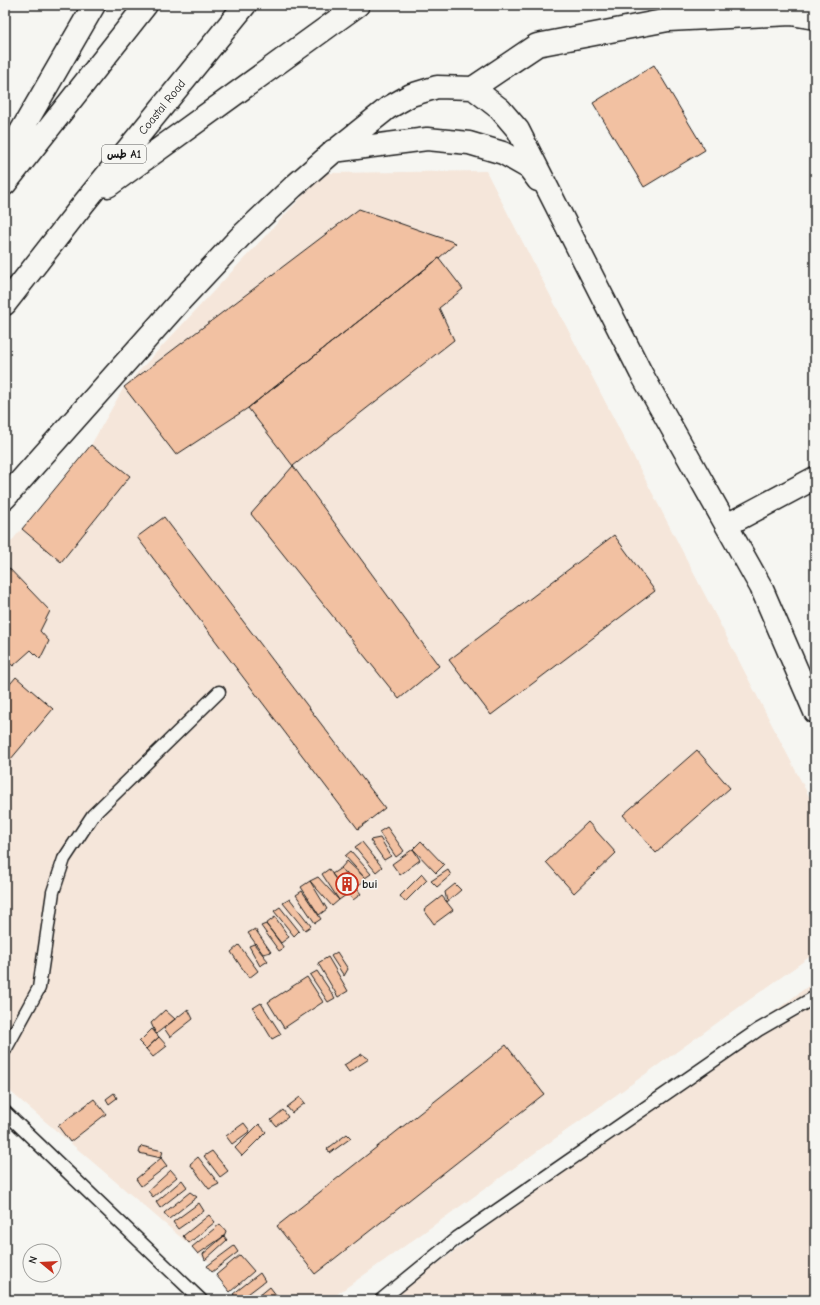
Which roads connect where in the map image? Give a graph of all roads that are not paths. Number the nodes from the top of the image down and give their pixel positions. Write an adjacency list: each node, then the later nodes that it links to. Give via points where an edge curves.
1 (94, 5): 8 (main road)
2 (146, 5): 9 (main road)
3 (245, 5): 11 (main road, Coastal Road / طس A1)
4 (358, 5): 11 (main road)
5 (815, 18): 6 (main road, via 791,14 668,20 537,45)
6 (473, 88): 7 (main road, via 437,87 411,95 388,108); 10 (main road, via 500,109 518,130)
7 (333, 152): 10 (main road, via 427,139 469,143 503,153 528,168); 14 (main road, via 229,248)
8 (5, 160)
9 (5, 184)
10 (555, 202): 15 (main road, via 642,373)
11 (84, 203): 12 (main road, Coastal Road / طس A1)
12 (5, 304)
13 (815, 478): 15 (main road)
14 (5, 498)
15 (727, 525): 16 (main road)
16 (761, 587): 17 (main road); 19 (main road)
17 (815, 684)
18 (219, 692): 21 (lane, via 93,815 64,858 53,892 39,988)
19 (815, 712)
20 (815, 997): 24 (lane, via 758,1030 457,1238)
21 (5, 1050)
22 (5, 1112): 23 (lane)
23 (201, 1300)
24 (381, 1300)

